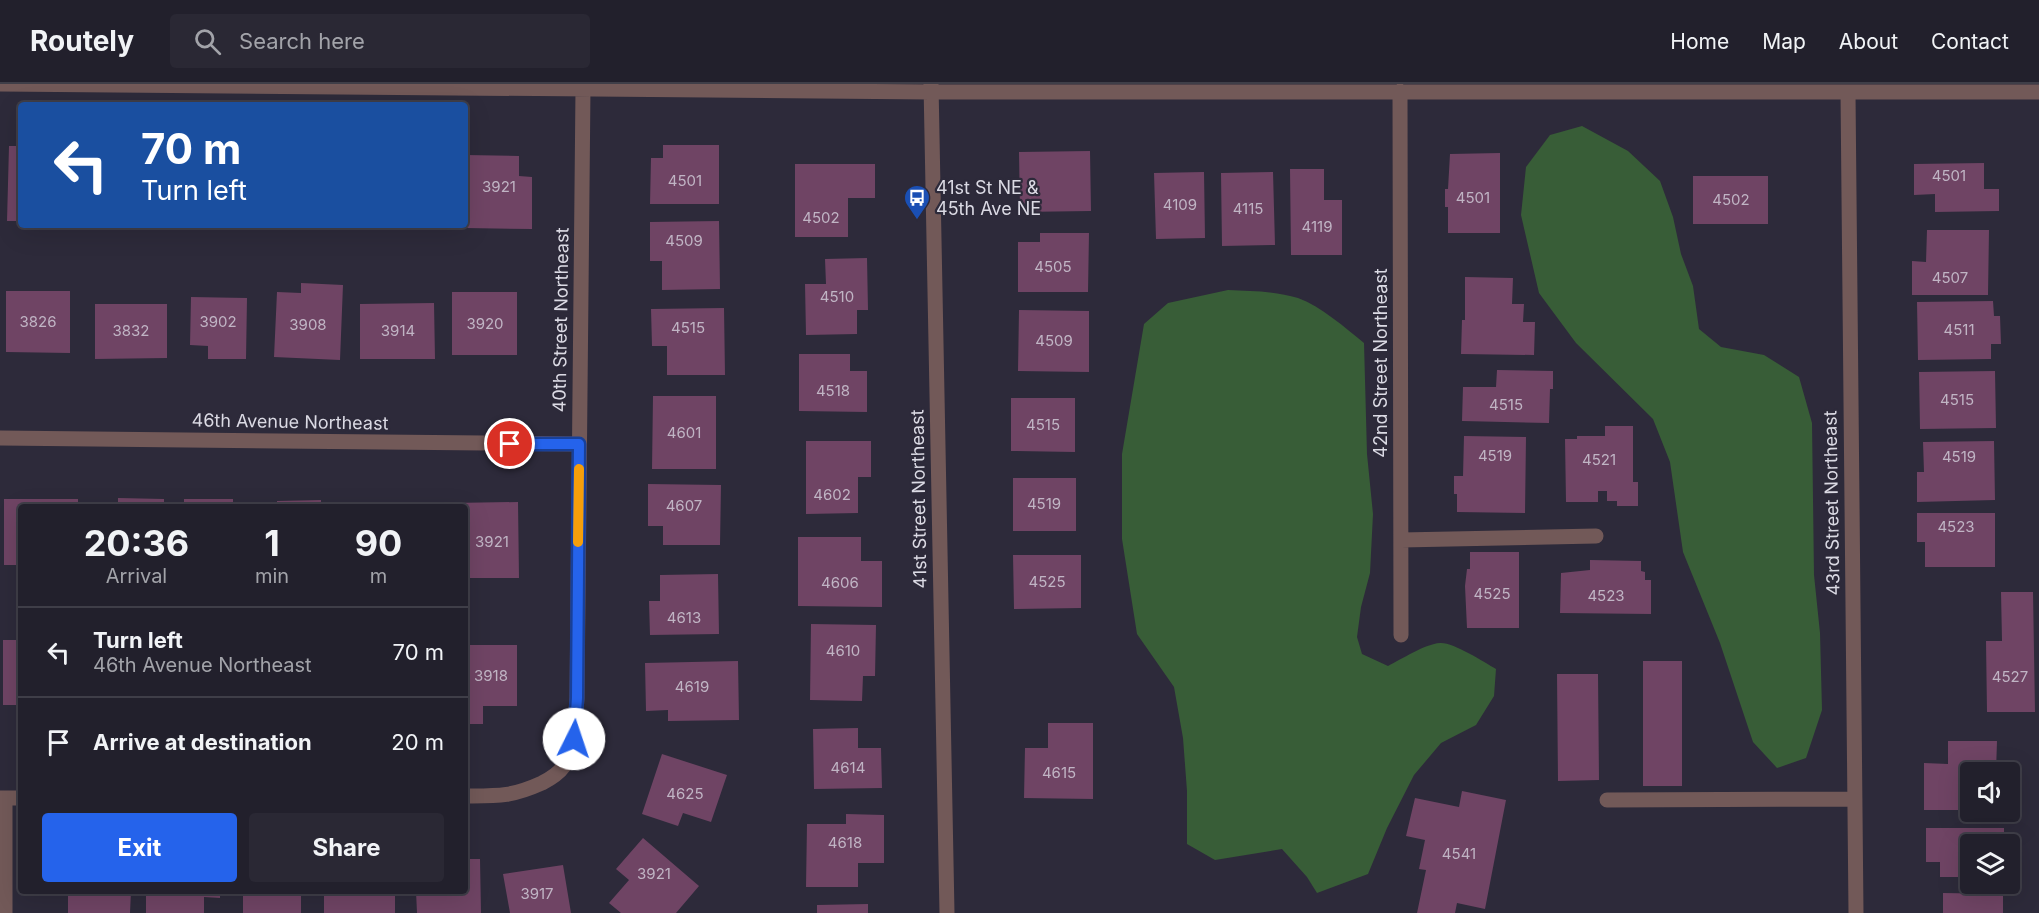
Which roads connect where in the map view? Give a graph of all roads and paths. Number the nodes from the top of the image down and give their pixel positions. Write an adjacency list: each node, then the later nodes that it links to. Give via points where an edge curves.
1 (0, 84): 2 (street)
2 (583, 88): 3 (street); 9 (street, 40th Street Northeast)
3 (931, 88): 5 (street); 18 (street, 41st Street Northeast)
4 (1702, 88): 5 (street); 7 (street)
5 (1400, 91): 11 (street, 42nd Street Northeast)
6 (2039, 92): 7 (street)
7 (1848, 93): 15 (street, 43rd Street Northeast)
8 (0, 438): 9 (street, 46th Avenue Northeast)
9 (579, 444): 13 (street, 40th Street Northeast, via 574,739 564,766 551,778 504,796)
10 (1596, 536): 11 (street)
11 (1401, 540): 12 (street, 42nd Street Northeast)
12 (1401, 635)
13 (468, 796)
14 (9, 798): 17 (street)
15 (1855, 799): 16 (street); 19 (street, 43rd Street Northeast)
16 (1607, 800)
17 (4, 913)
18 (947, 913)
19 (1856, 913)

